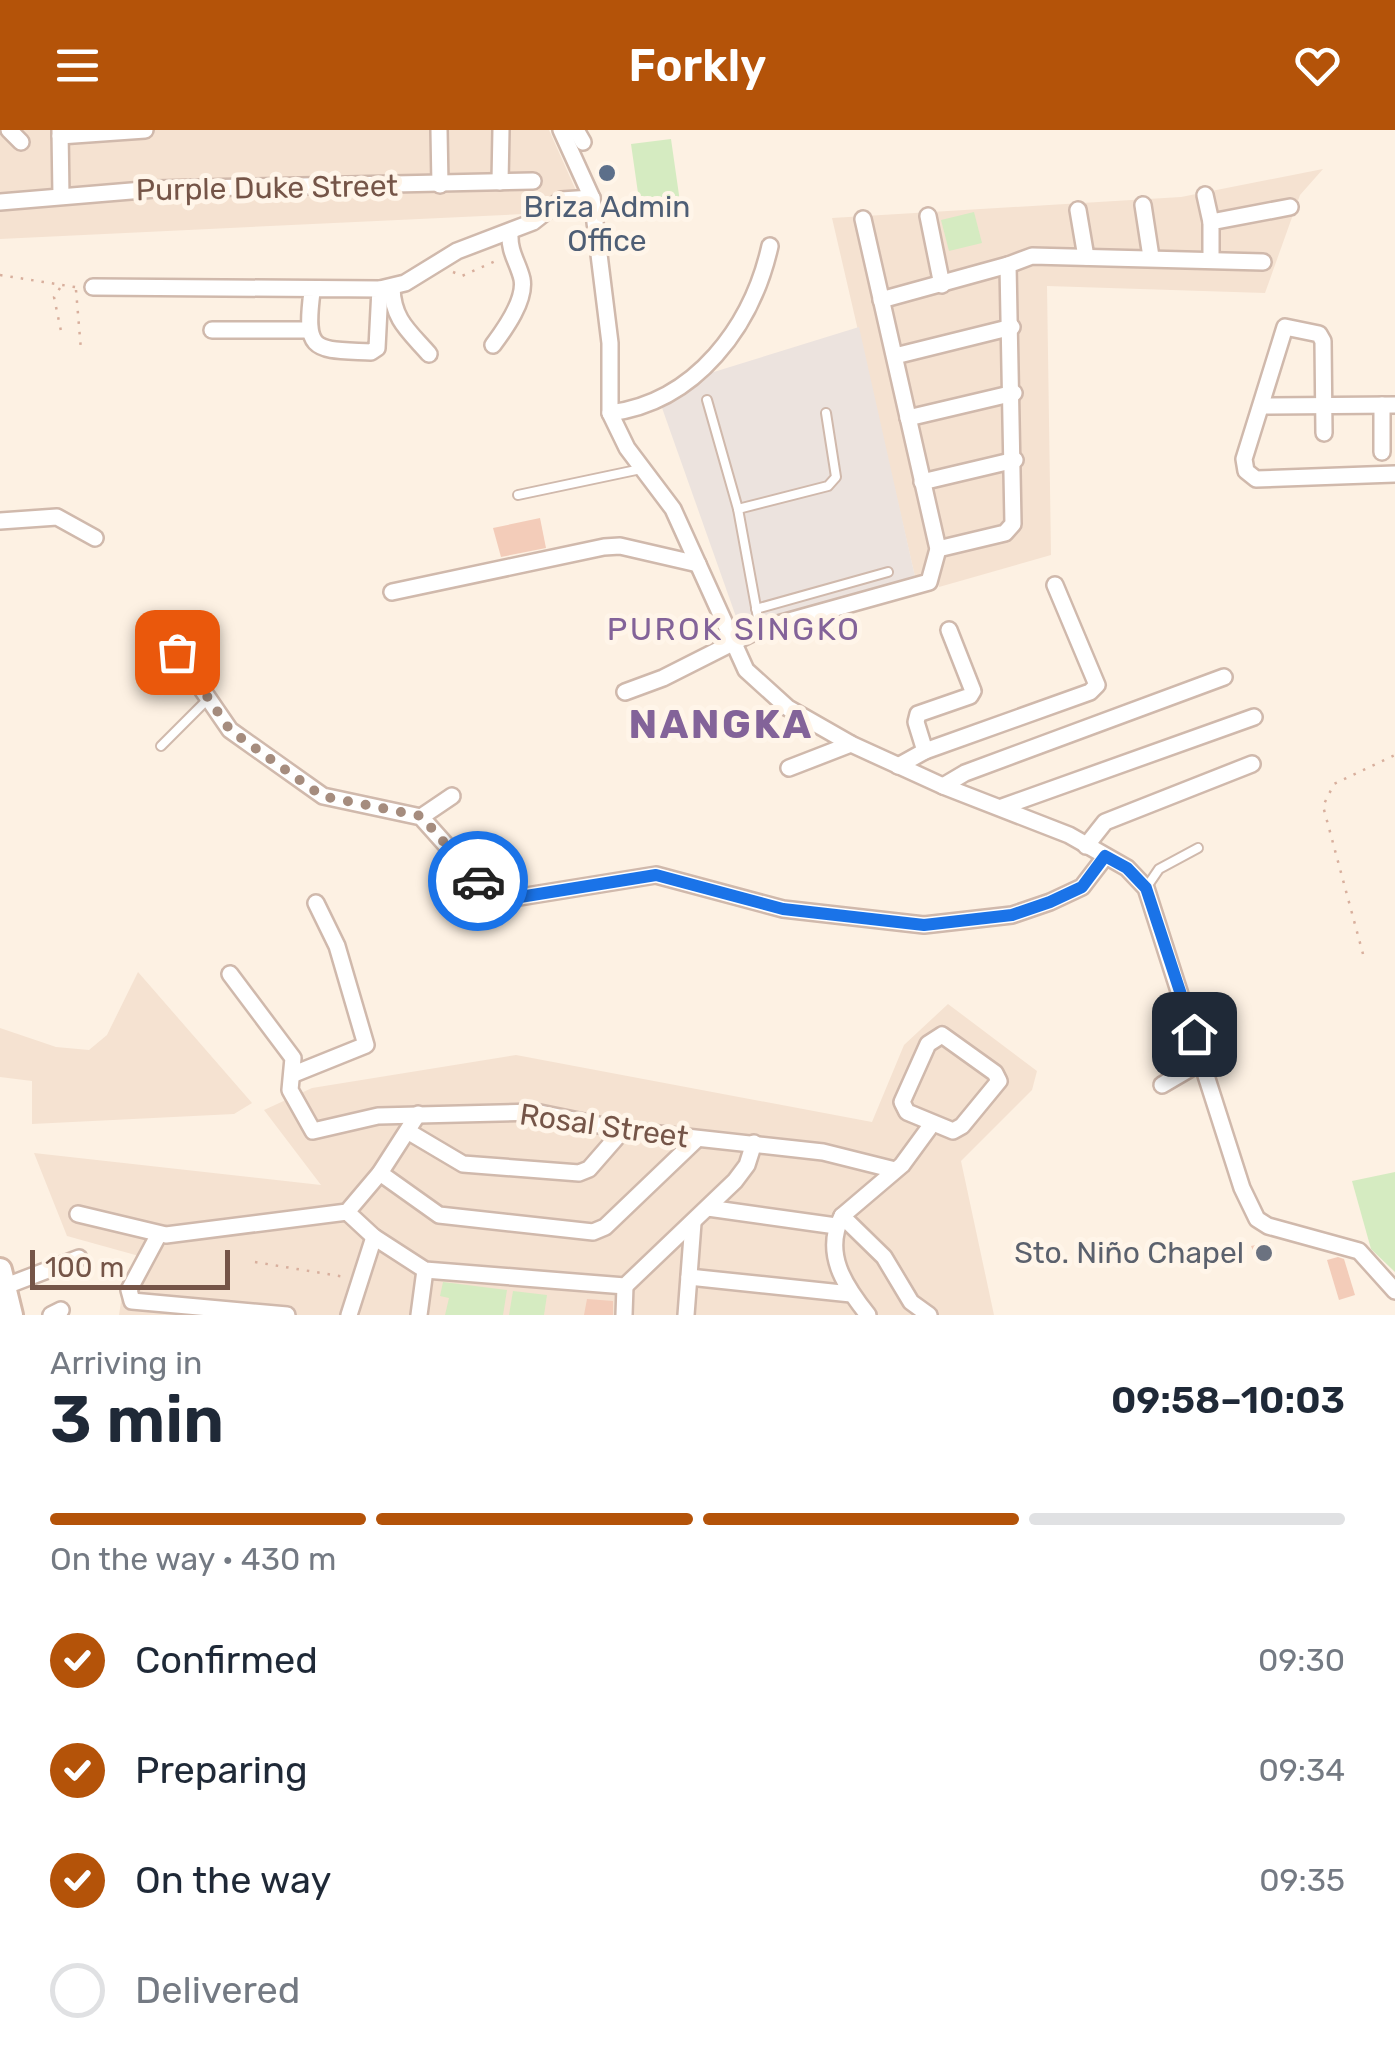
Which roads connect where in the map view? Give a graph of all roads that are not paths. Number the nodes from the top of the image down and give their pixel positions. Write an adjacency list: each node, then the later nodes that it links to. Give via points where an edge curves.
1 (144, 130): 5 (street)
2 (439, 130): 8 (street)
3 (501, 130): 7 (street)
4 (561, 130): 12 (street)
5 (60, 133): 10 (street)
6 (534, 181): 7 (street, Purple Duke Street)
7 (500, 182): 8 (street, Purple Duke Street)
8 (440, 185): 10 (street, Purple Duke Street)
9 (1204, 195): 18 (street)
10 (62, 196): 11 (street, Purple Duke Street)
11 (2, 198)
12 (592, 198): 19 (street, via 561,200); 42 (street, via 610,343)
13 (1143, 205): 22 (street)
14 (1290, 207): 18 (street)
15 (1078, 210): 21 (street)
16 (928, 216): 26 (street)
17 (863, 220): 30 (street)
18 (1212, 222): 23 (street)
19 (510, 233): 28 (street); 34 (street, via 510,254 523,282)
20 (770, 246): 42 (street, via 733,338 716,358 654,403)
21 (1086, 257): 22 (street); 25 (street, via 1032,256)
22 (1151, 258): 23 (street)
23 (1211, 258): 24 (street)
24 (1263, 262)
25 (1008, 265): 26 (street); 31 (street)
26 (942, 285): 30 (street)
27 (84, 288): 29 (street)
28 (386, 289): 29 (street); 33 (street, via 378,348 371,352 320,350); 35 (street, via 398,322)
29 (312, 292): 33 (street)
30 (882, 300): 36 (street)
31 (1012, 328): 36 (street); 37 (street)
32 (212, 330): 33 (street)
33 (307, 330)
34 (493, 345)
35 (428, 354)
36 (895, 356): 44 (street)
37 (1014, 394): 44 (street); 47 (street)
38 (707, 400): 52 (lane)
39 (1388, 405): 41 (street); 46 (street)
40 (1262, 406): 41 (street); 41 (street, via 1288,326 1322,337); 49 (street, via 1244,459 1256,479)
41 (1323, 406): 45 (street)
42 (610, 413): 48 (street)
43 (826, 414): 52 (lane, via 836,476 828,486)
44 (908, 418): 50 (street)
45 (1324, 432)
46 (1382, 452)
47 (1015, 460): 50 (street); 55 (street, via 1010,529)
48 (643, 468): 51 (lane); 56 (street, via 673,509)
49 (1395, 474)
50 (922, 482): 55 (street)
51 (518, 495)
52 (738, 509): 60 (lane)
53 (0, 521): 54 (street, via 57,517)
54 (95, 538)
55 (938, 549): 61 (street, via 929,582)
56 (698, 564): 59 (street, via 604,547); 63 (street)
57 (888, 572): 60 (lane)
58 (1055, 585): 71 (street, via 1097,685)
59 (392, 592)
60 (756, 608): 61 (lane)
61 (760, 629): 63 (street)
62 (949, 630): 71 (street, via 973,691 918,714)
63 (734, 642): 66 (street); 69 (street, via 765,691)
64 (177, 652): 67 (street)
65 (1224, 678): 75 (street)
66 (625, 692)
67 (208, 699): 70 (lane); 78 (street, via 230,730 322,796)
68 (1254, 717): 77 (street)
69 (851, 744): 73 (street); 74 (street)
70 (160, 746)
71 (926, 751): 73 (street)
72 (1252, 764): 79 (street, via 1105,822)
73 (898, 766): 75 (street)
74 (789, 768)
75 (943, 786): 77 (street)
76 (452, 796): 78 (street)
77 (1002, 807): 79 (street)
78 (421, 816): 81 (street, via 497,894 520,897 656,875 783,909 924,925 1012,915 1050,902 1082,887)
79 (1086, 846): 81 (street)
80 (1198, 848): 82 (lane, via 1159,869)
81 (1105, 856): 82 (street)
82 (1146, 888): 85 (street)
83 (316, 903): 86 (street, via 337,946 366,1045)
84 (230, 974): 86 (street, via 283,1040)
85 (1203, 1061): 87 (street); 108 (street, via 1256,1219 1358,1251)
86 (294, 1074): 88 (street, Rosal Street, via 290,1090 313,1131)
87 (1162, 1085)
88 (418, 1114): 90 (street, Rosal Street, via 535,1112); 91 (street)
89 (932, 1124): 89 (street, via 907,1112 902,1102 928,1044 942,1034 999,1081 958,1129); 94 (street)
90 (623, 1130): 91 (street, via 579,1174 463,1164); 92 (street, Rosal Street)
91 (409, 1132): 95 (street)
92 (697, 1139): 93 (street, Rosal Street); 95 (street, via 605,1228 593,1232 439,1214)
93 (754, 1143): 94 (street, Rosal Street); 96 (street, via 748,1164)
94 (895, 1170): 99 (street)
95 (380, 1173): 97 (street)
96 (708, 1208): 99 (street); 100 (street)
97 (347, 1212): 101 (street); 102 (street)
98 (78, 1214): 101 (street)
99 (839, 1221): 109 (street, via 835,1261); 117 (street, via 884,1257 911,1302)
100 (692, 1223): 105 (street); 107 (street)
101 (159, 1234): 111 (street, via 129,1290 132,1302)
102 (374, 1238): 104 (street); 112 (street)
103 (79, 1258): 106 (street)
104 (425, 1270): 107 (street); 113 (street)
105 (689, 1277): 109 (street); 115 (street)
106 (3, 1278): 110 (street)
107 (625, 1286): 114 (street)
108 (1395, 1291)
109 (851, 1294): 116 (street)
110 (10, 1315)
111 (287, 1315)
112 (350, 1315)
113 (419, 1315)
114 (624, 1315)
115 (686, 1315)
116 (868, 1315)
117 (929, 1315)

